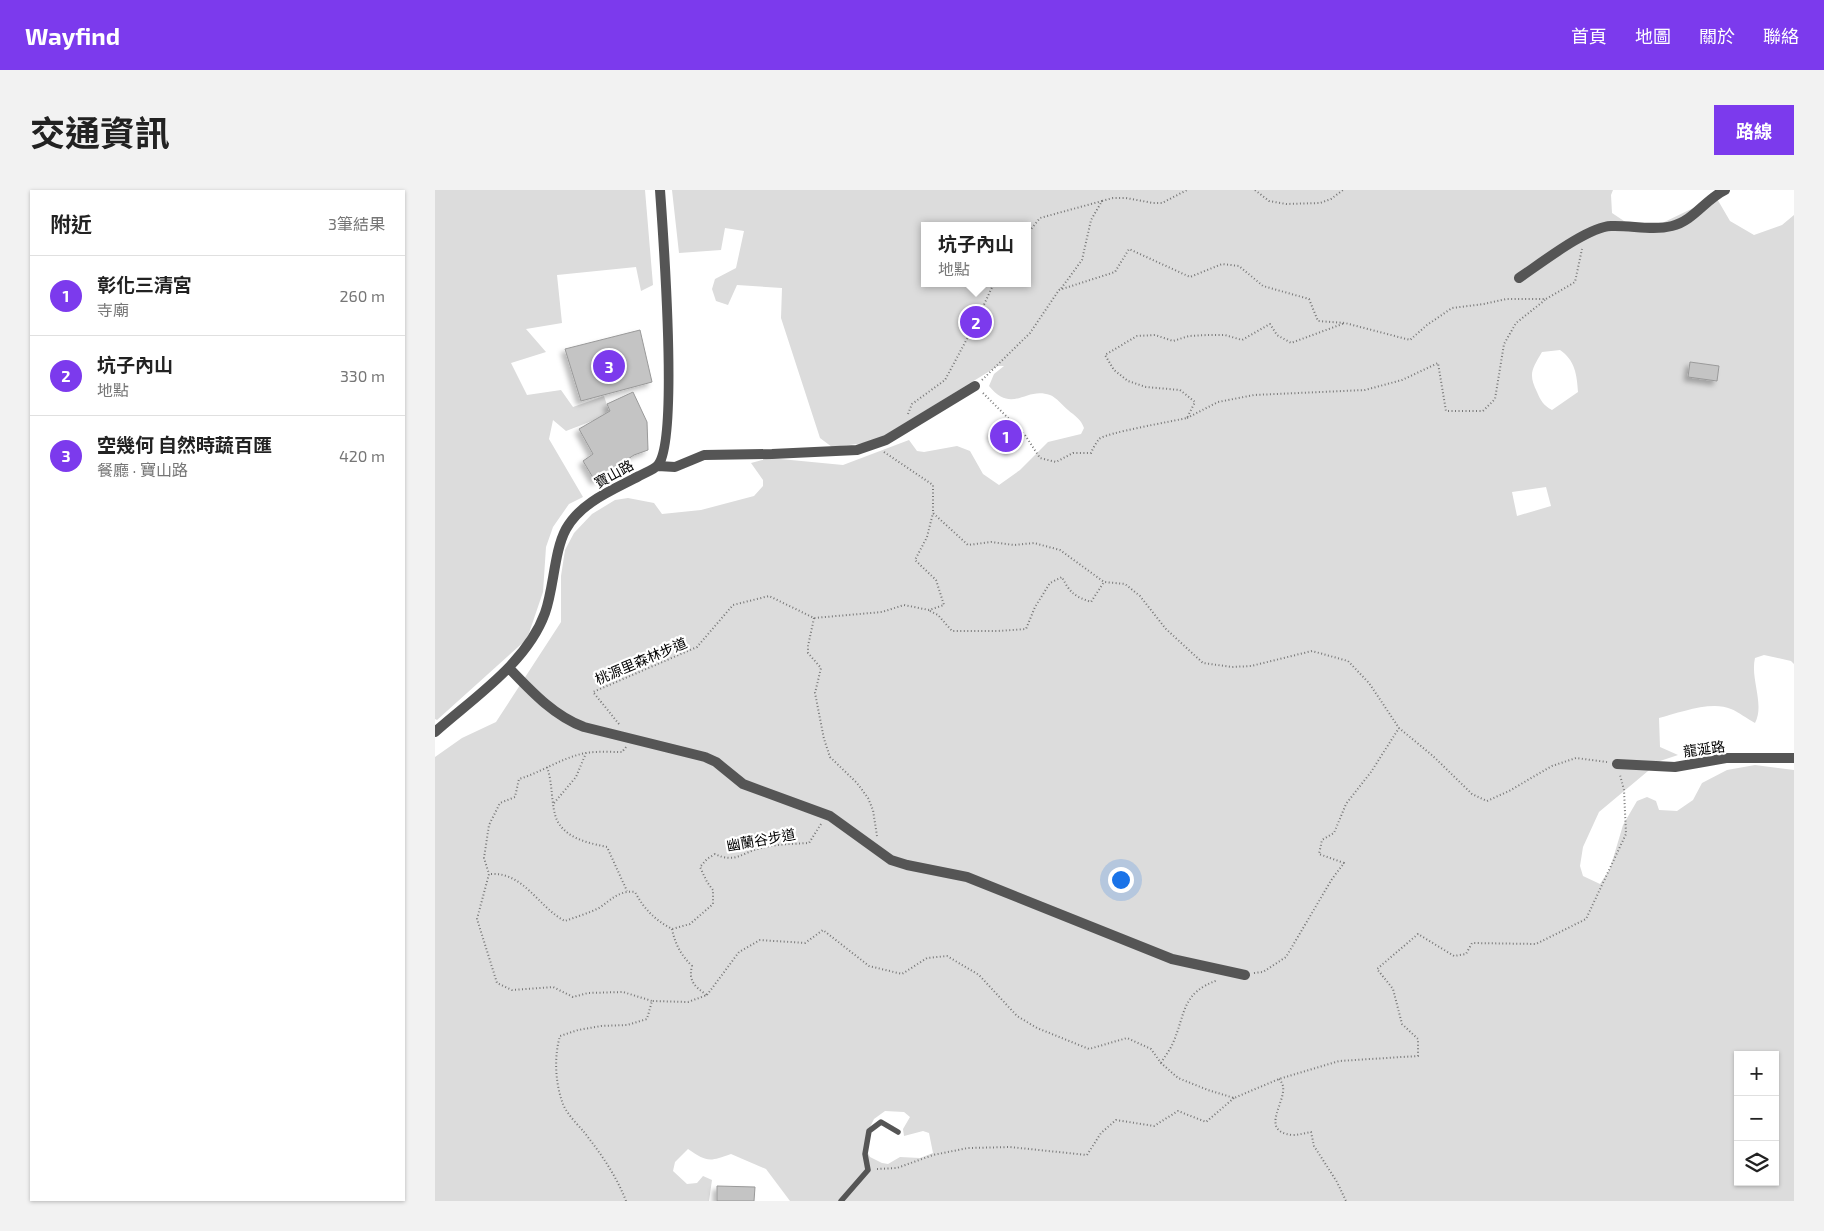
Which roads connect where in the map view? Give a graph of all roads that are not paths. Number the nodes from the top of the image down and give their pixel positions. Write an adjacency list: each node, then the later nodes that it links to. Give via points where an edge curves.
1 (660, 190): 5 (street, via 669,410 663,455)
2 (1725, 190): 3 (street, via 1672,226 1597,228)
3 (1519, 278)
4 (975, 386): 5 (street, via 886,440 857,450 704,455 675,467)
5 (658, 466): 6 (street, 寶山路, via 577,513 562,538 544,616)
6 (509, 668): 7 (street, 寶山路); 10 (street, via 534,694 568,721 705,757 743,784 830,816 891,860 967,877 1172,959)
7 (435, 732)
8 (1794, 758): 9 (street, 龍涎路, via 1726,758 1675,767)
9 (1617, 764)
10 (1245, 975)
11 (898, 1132): 12 (lane, via 881,1122 869,1131 865,1154 868,1170)
12 (841, 1201)

